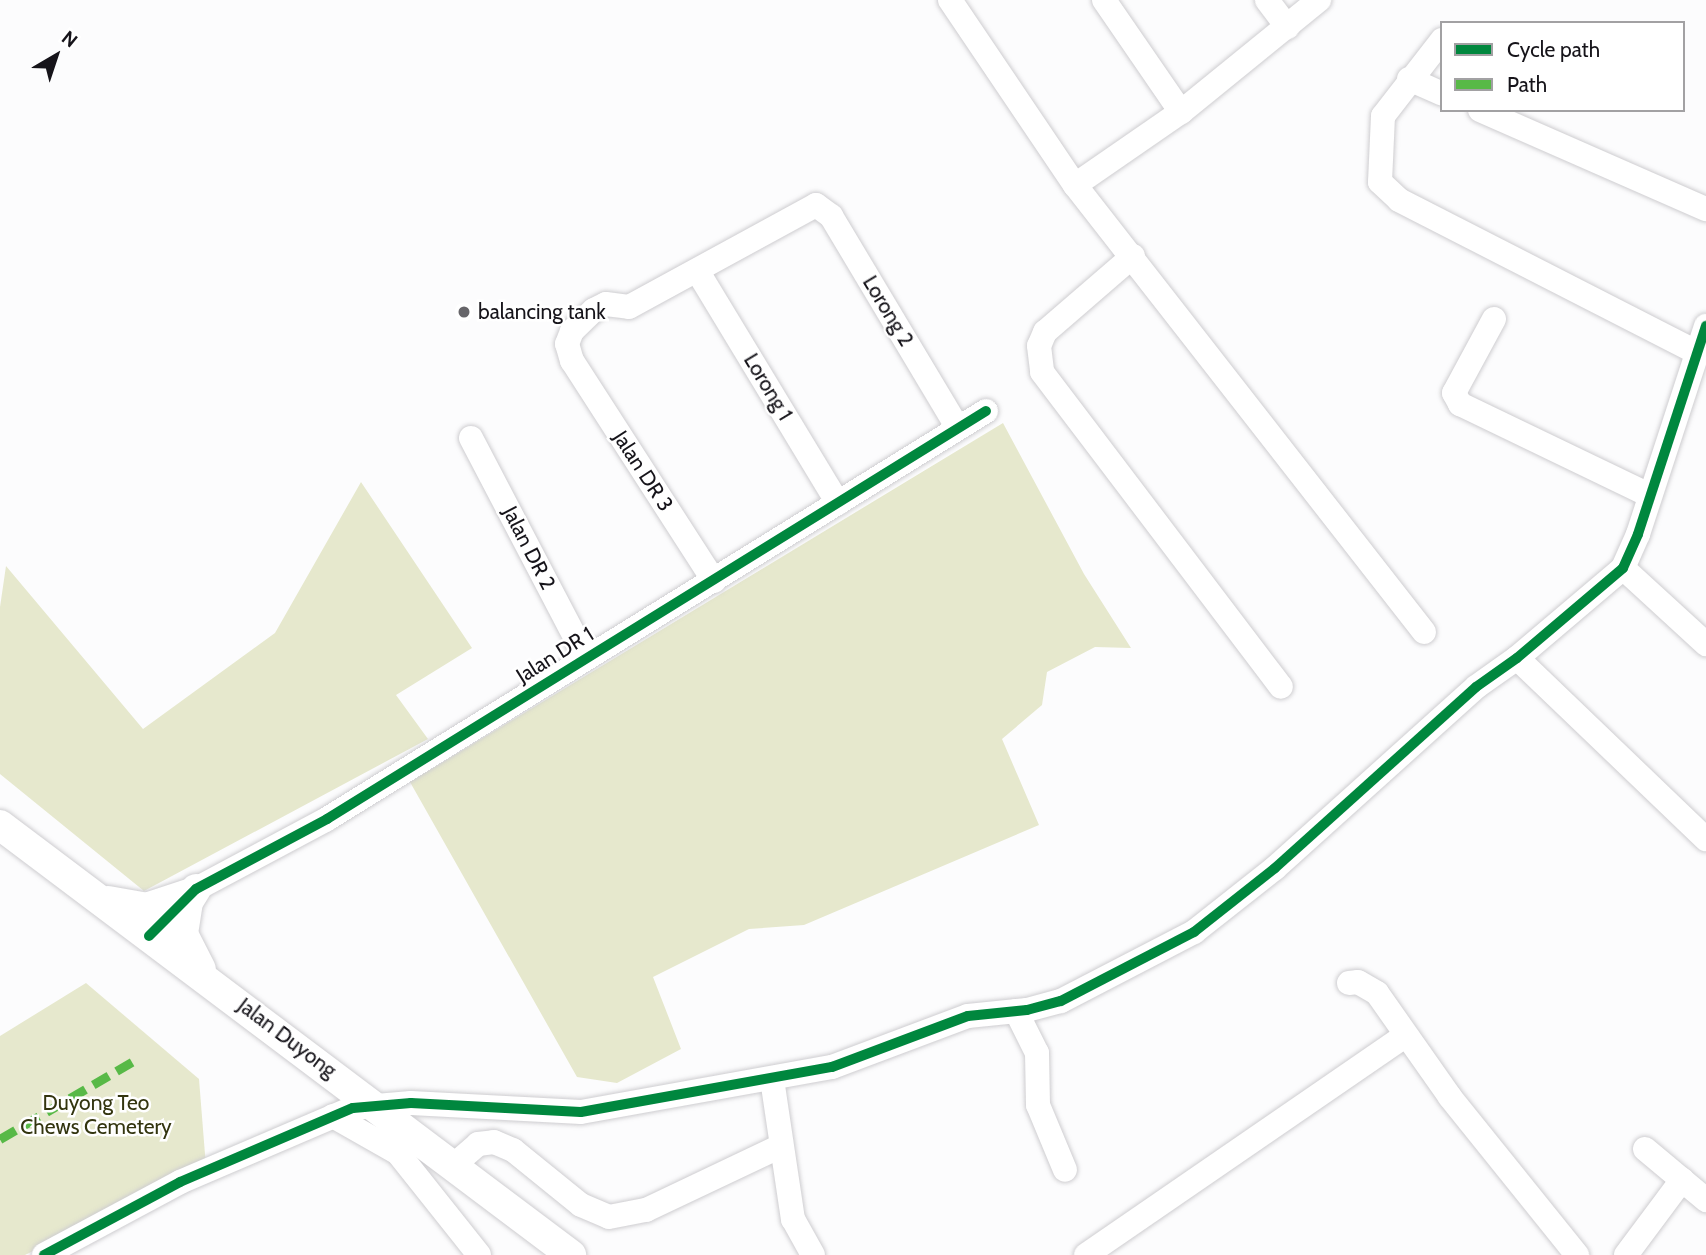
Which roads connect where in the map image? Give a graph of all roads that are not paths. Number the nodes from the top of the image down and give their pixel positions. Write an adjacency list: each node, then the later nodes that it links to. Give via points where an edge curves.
1 (950, 0): 11 (street)
2 (1104, 0): 9 (street)
3 (1268, 0): 5 (street)
4 (1320, 0): 5 (street)
5 (1287, 27): 9 (street)
6 (1440, 42): 7 (street)
7 (1409, 79): 8 (street); 17 (street, via 1383,116 1378,176 1399,200)
8 (1440, 93)
9 (1181, 112): 11 (street)
10 (1485, 112): 12 (street)
11 (1074, 185): 13 (street)
12 (1706, 209)
13 (1133, 256): 25 (street); 29 (street, via 1045,332 1039,346 1042,372)
14 (698, 272): 19 (street, Lorong 2, via 808,205 831,215); 22 (street, Lorong 1); 24 (street, Jalan DR 3, via 629,307 606,304 594,310 572,331 567,344 572,361)
15 (1494, 320): 21 (street, via 1454,393 1460,404)
16 (1706, 326): 17 (street)
17 (1694, 351): 21 (street)
18 (986, 411): 19 (street, Jalan DR 1)
19 (958, 428): 22 (street, Jalan DR 1)
20 (471, 438): 27 (street, Jalan DR 2)
21 (1649, 495): 23 (street)
22 (838, 503): 24 (street, Jalan DR 1)
23 (1623, 568): 26 (street); 28 (street)
24 (714, 581): 27 (street, Jalan DR 1)
25 (1424, 632)
26 (1703, 635)
27 (586, 658): 32 (street, Jalan DR 1, via 327,819)
28 (1517, 658): 31 (street); 37 (street, via 1476,687 1275,869 1194,932 1093,987)
29 (1281, 687)
30 (0, 825): 33 (main road, Jalan Duyong)
31 (1706, 839)
32 (192, 892): 33 (main road, via 146,908); 34 (street, Jalan DR 1); 36 (main road, via 183,934 199,967)
33 (97, 897): 34 (main road, Jalan Duyong)
34 (149, 936): 36 (main road, Jalan Duyong)
35 (1349, 984): 38 (street, via 1357,982 1377,993)
36 (217, 985): 40 (main road, Jalan Duyong)
37 (1016, 1012): 39 (street, via 968,1016 832,1067); 45 (street, via 1037,1053 1038,1105)
38 (1405, 1037): 52 (street); 53 (street)
39 (772, 1079): 40 (street, via 581,1112 528,1113 466,1104); 42 (street, via 781,1119)
40 (374, 1105): 41 (street); 44 (main road, Jalan Duyong)
41 (333, 1116): 48 (street, via 180,1182); 49 (street, via 398,1153)
42 (781, 1146): 44 (street, via 646,1210 609,1217 582,1205 513,1150 494,1142 478,1144); 51 (street, via 793,1219)
43 (1644, 1149): 46 (street)
44 (454, 1166): 50 (main road, Jalan Duyong)
45 (1065, 1170)
46 (1682, 1180): 47 (street); 54 (street)
47 (1706, 1200)
48 (44, 1255)
49 (479, 1255)
50 (571, 1255)
51 (813, 1255)
52 (1086, 1255)
53 (1577, 1255)
54 (1626, 1255)

